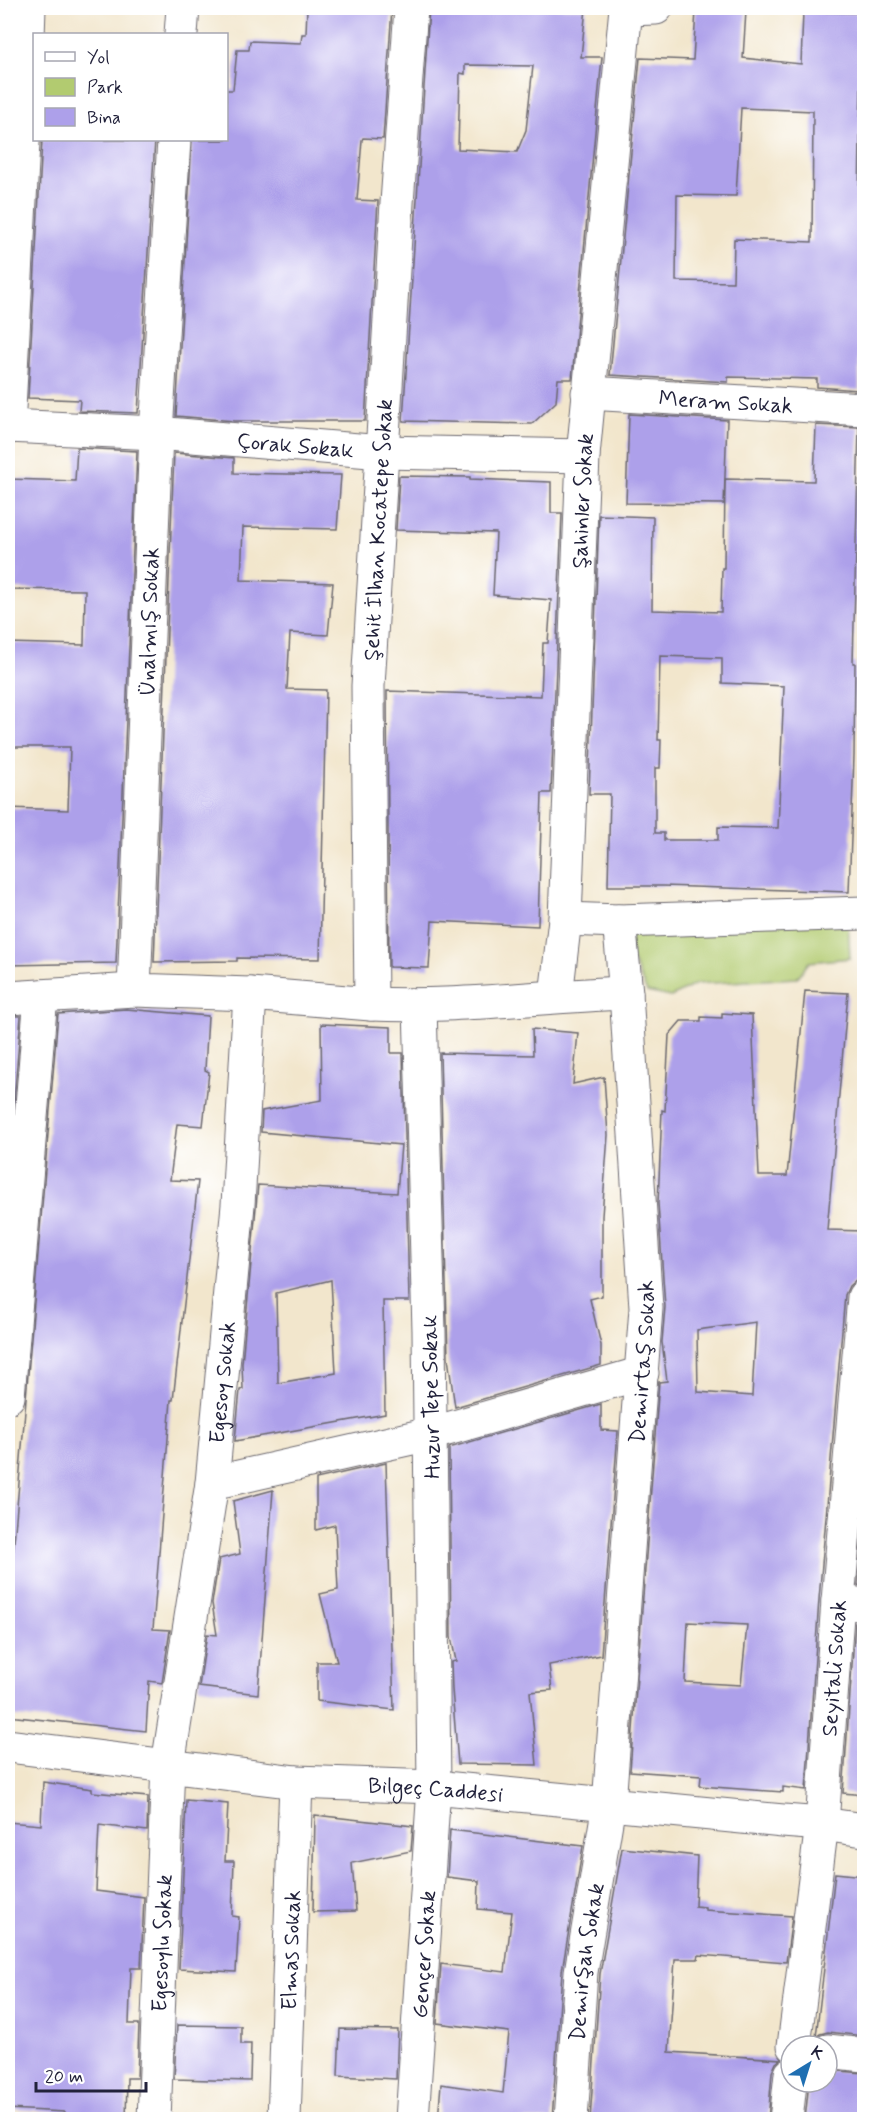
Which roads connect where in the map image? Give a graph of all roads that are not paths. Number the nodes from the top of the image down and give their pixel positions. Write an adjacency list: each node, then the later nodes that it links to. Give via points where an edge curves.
1 (29, 8): 9 (street)
2 (183, 8): 5 (street)
3 (411, 8): 11 (street, Şehit İlhan Kocatepe Sokak)
4 (636, 8): 7 (street, Şahinler Sokak)
5 (181, 33)
6 (174, 141): 10 (street, Ünalmış Sokak)
7 (588, 393): 8 (street, Meram Sokak); 12 (street, Şahinler Sokak)
8 (864, 409)
9 (8, 427): 10 (street, Çorak Sokak)
10 (156, 433): 11 (street, Çorak Sokak); 16 (street, Ünalmış Sokak)
11 (382, 452): 12 (street, Çorak Sokak); 22 (street, Şehit İlhan Kocatepe Sokak, via 368,686)
12 (583, 456): 14 (street, Şahinler Sokak)
13 (864, 913): 15 (street)
14 (565, 919): 15 (street); 20 (street, Şahinler Sokak)
15 (619, 921): 17 (street, Demirtaş Sokak)
16 (134, 990): 18 (street); 19 (street)
17 (626, 993): 20 (street); 25 (street, Demirtaş Sokak, via 646,1308)
18 (250, 994): 22 (street); 29 (street, Egesoy Sokak, via 238,1206)
19 (41, 996): 21 (street); 27 (street)
20 (555, 996): 23 (street)
21 (8, 998)
22 (371, 1004): 23 (street)
23 (420, 1006): 28 (street, Huzur Tepe Sokak)
24 (864, 1297): 26 (street, Seyitali Sokak)
25 (642, 1373): 28 (street); 35 (street, Demirtaş Sokak)
26 (860, 1392): 30 (street, Seyitali Sokak)
27 (8, 1397)
28 (430, 1434): 29 (street); 34 (street, Huzur Tepe Sokak)
29 (212, 1483): 32 (street, Egesoy Sokak)
30 (851, 1603): 36 (street, Seyitali Sokak)
31 (8, 1746): 32 (street, Bilgeç Caddesi)
32 (168, 1765): 33 (street, Bilgeç Caddesi); 42 (street, Egesoylu Sokak)
33 (296, 1782): 34 (street, Bilgeç Caddesi); 43 (street, Elmas Sokak)
34 (434, 1787): 35 (street, Bilgeç Caddesi); 44 (street, Gençer Sokak)
35 (609, 1804): 36 (street, Bilgeç Caddesi); 45 (street, Demirşah Sokak, via 581,1972)
36 (822, 1824): 37 (street, Bilgeç Caddesi); 38 (street, Seyitali Sokak)
37 (864, 1830)
38 (796, 2034)
39 (839, 2052): 40 (street)
40 (864, 2055)
41 (789, 2094): 46 (street)
42 (154, 2120)
43 (284, 2120)
44 (412, 2120)
45 (571, 2120)
46 (786, 2120)

